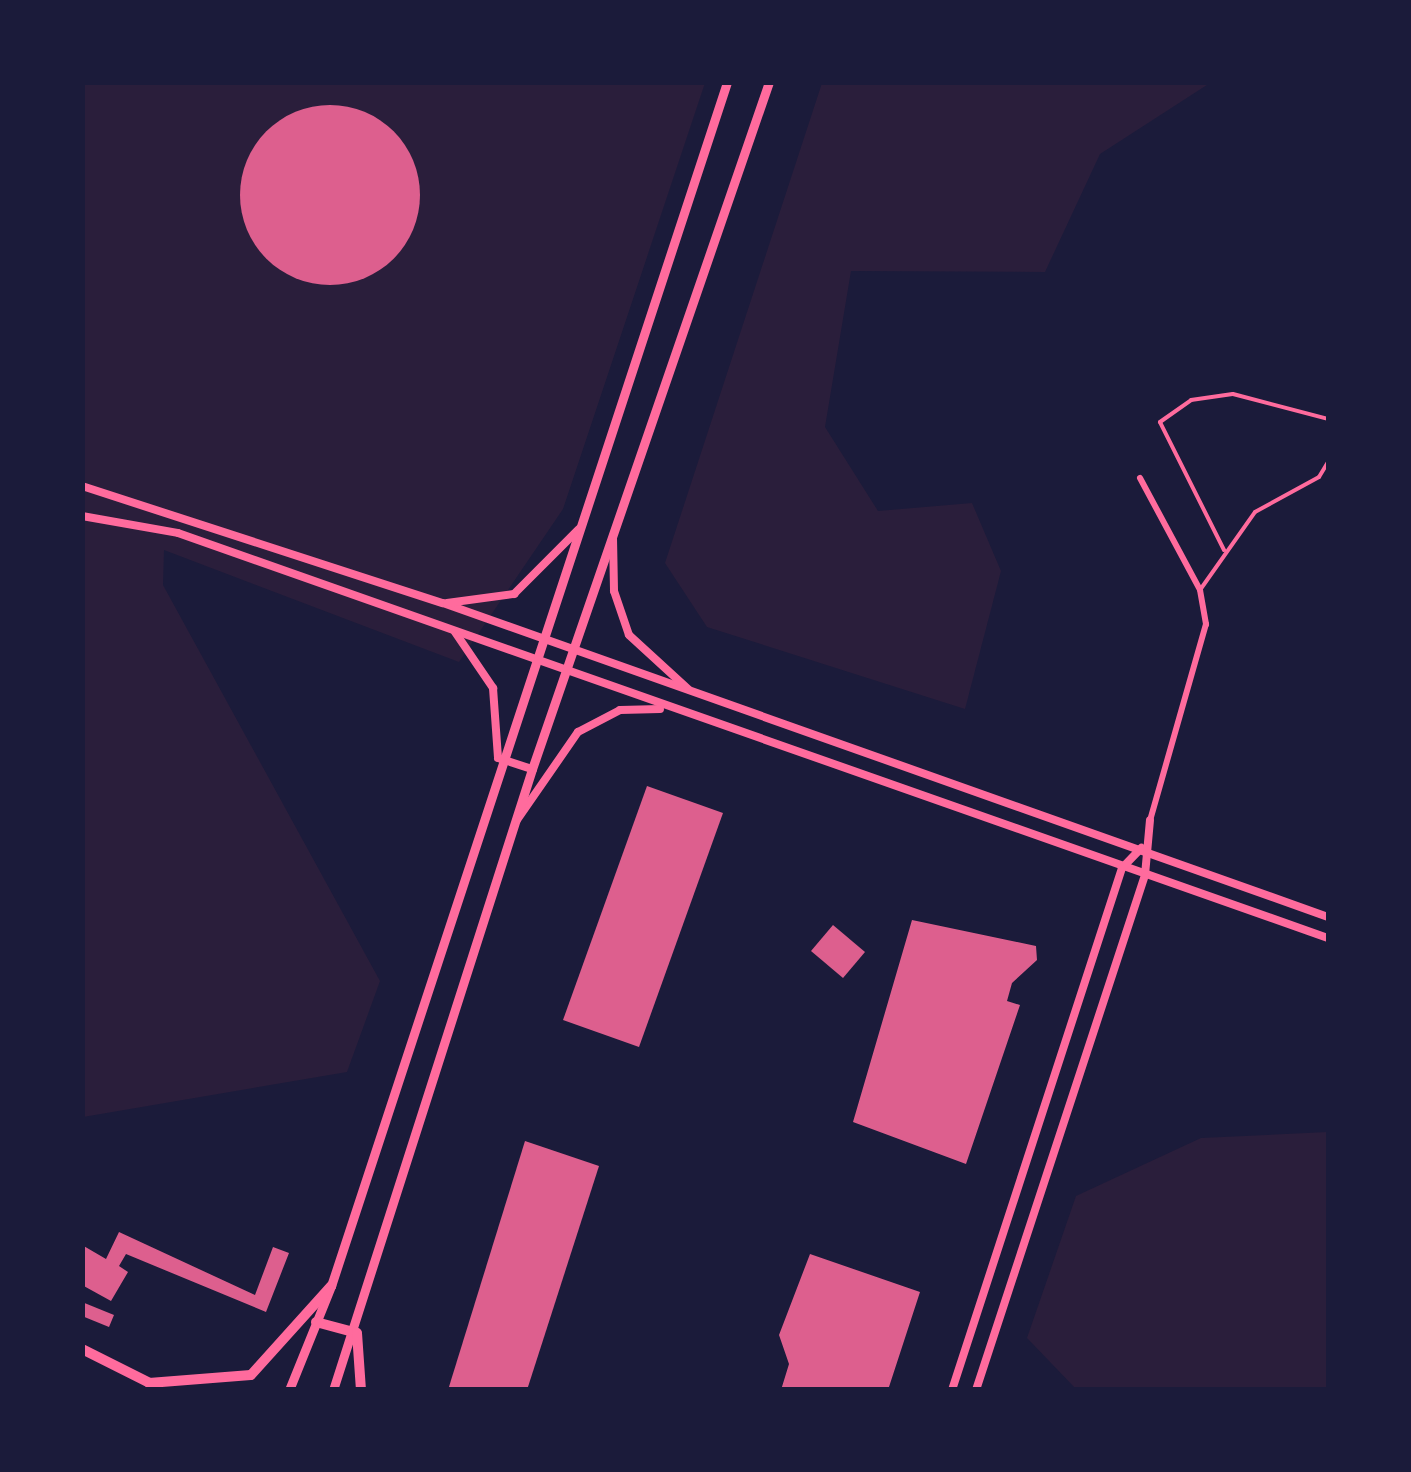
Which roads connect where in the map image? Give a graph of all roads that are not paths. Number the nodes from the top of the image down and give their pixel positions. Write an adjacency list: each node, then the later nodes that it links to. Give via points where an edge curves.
1 (727, 82): 8 (main road)
2 (769, 82): 9 (main road)
3 (1328, 419): 10 (lane, via 1233,394 1192,400 1160,422)
4 (1328, 462): 10 (lane, via 1319,477 1276,494)
5 (1140, 478): 11 (street)
6 (82, 486): 12 (street)
7 (82, 516): 13 (street, via 178,533)
8 (578, 529): 12 (street, via 514,594); 14 (main road)
9 (613, 537): 15 (main road); 18 (street, via 614,591 629,636)
10 (1224, 550): 11 (lane)
11 (1200, 590): 23 (street, via 1204,650)
12 (442, 603): 14 (street)
13 (452, 629): 16 (street); 20 (street, via 493,688)
14 (538, 639): 15 (street); 16 (main road)
15 (573, 650): 17 (main road); 18 (street)
16 (532, 660): 17 (street); 20 (main road)
17 (566, 672): 19 (street); 21 (main road)
18 (696, 695): 24 (street)
19 (679, 712): 22 (street, via 620,710 578,732); 25 (street)
20 (498, 758): 21 (street); 29 (main road)
21 (532, 769): 22 (main road)
22 (517, 820): 31 (main road)
23 (1150, 820): 24 (street)
24 (1142, 848): 25 (street); 26 (street); 27 (street)
25 (1122, 868): 26 (street); 38 (street)
26 (1144, 875): 28 (street); 39 (street)
27 (1328, 917)
28 (1328, 938)
29 (331, 1286): 30 (main road); 33 (main road, via 251,1375)
30 (316, 1322): 31 (main road); 35 (main road)
31 (357, 1332): 36 (main road); 37 (main road)
32 (82, 1350): 33 (main road)
33 (150, 1383): 34 (main road)
34 (167, 1390)
35 (289, 1390)
36 (333, 1390)
37 (361, 1390)
38 (952, 1390)
39 (976, 1390)

